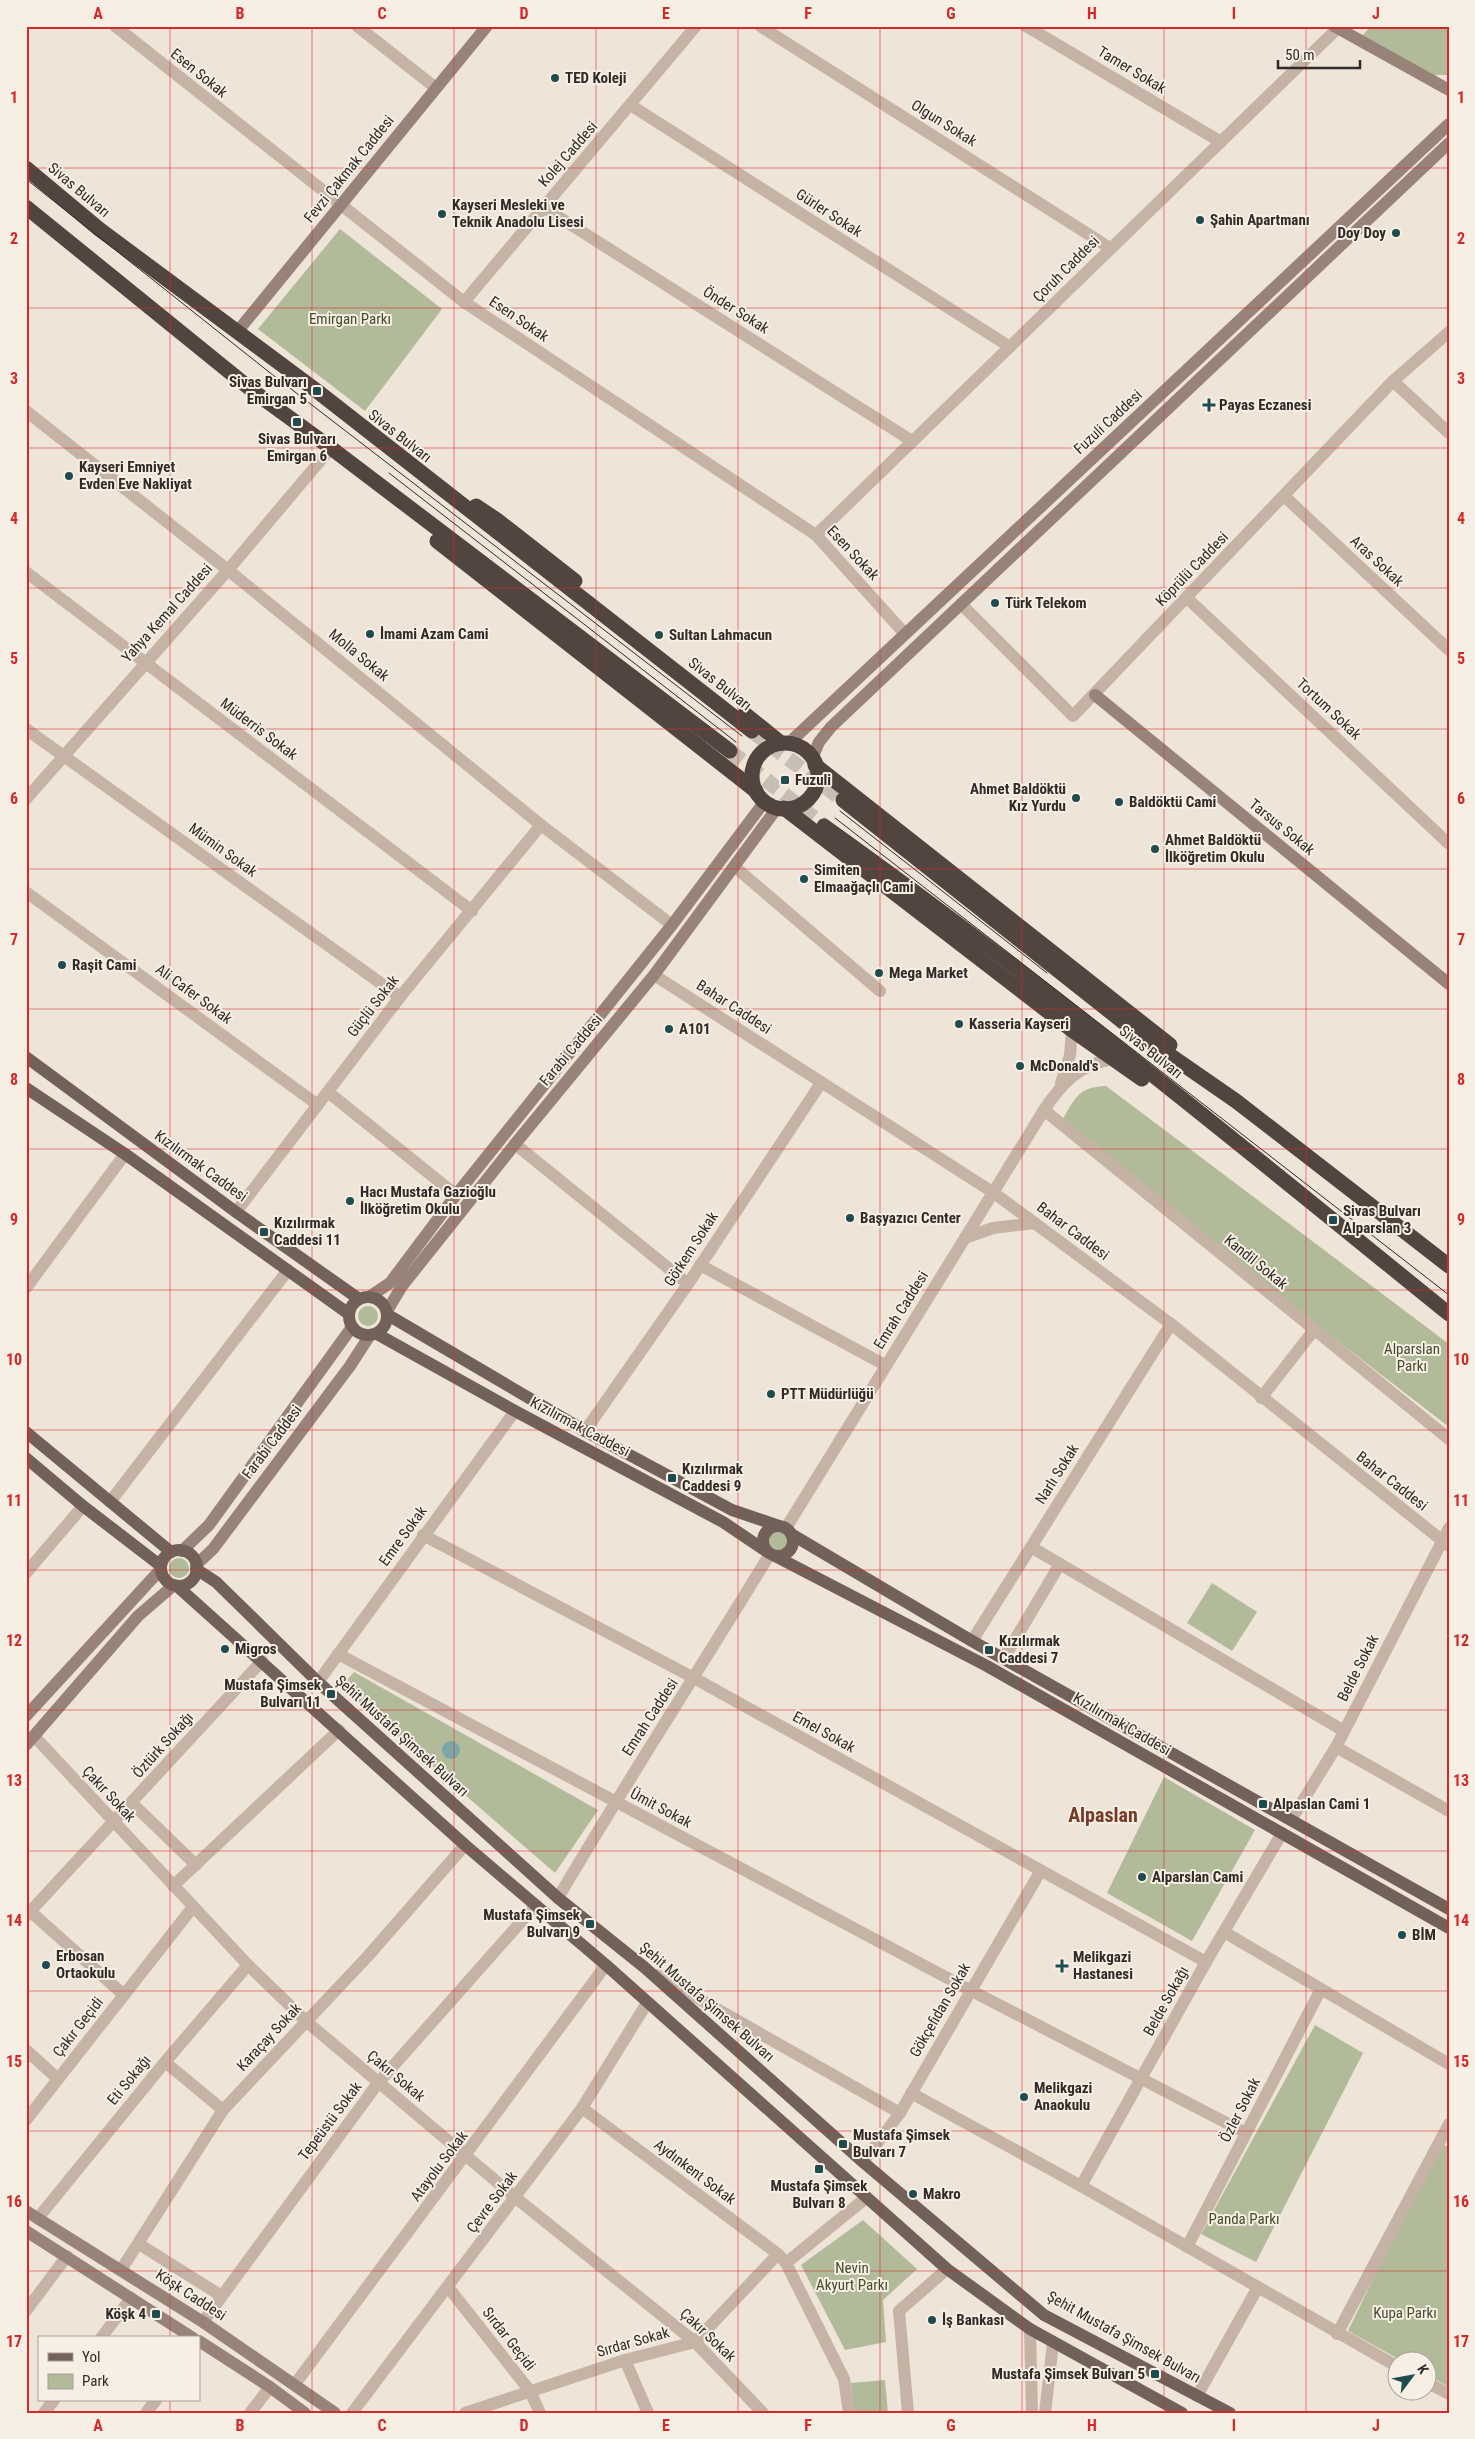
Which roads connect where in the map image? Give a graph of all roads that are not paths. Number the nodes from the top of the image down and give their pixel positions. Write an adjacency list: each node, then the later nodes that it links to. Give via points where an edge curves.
1 (115, 26): 16 (street, Esen Sokak)
2 (357, 26): 8 (street)
3 (487, 26): 8 (street, Fevzi Çakmak Caddesi)
4 (696, 26): 10 (street, Kolej Caddesi)
5 (760, 26): 20 (street, Olgun Sokak)
6 (1026, 26): 12 (street, Tamer Sokak)
7 (1337, 27): 9 (street); 12 (street, Çoruh Caddesi)
8 (436, 88): 16 (street, Fevzi Çakmak Caddesi)
9 (1449, 90)
10 (632, 106): 18 (street, Kolej Caddesi); 26 (street, Gürler Sokak)
11 (1449, 124): 39 (street, Fuzuli Caddesi)
12 (1221, 142): 20 (street, Çoruh Caddesi)
13 (1449, 143): 38 (street, Fuzuli Caddesi)
14 (26, 157): 21 (highway)
15 (26, 168): 21 (highway, Sivas Bulvarı, via 98,229)
16 (339, 205): 23 (street, Esen Sokak); 24 (street, Fevzi Çakmak Caddesi)
17 (26, 207): 22 (highway)
18 (543, 207): 23 (street, Kolej Caddesi); 30 (street, Önder Sokak)
19 (26, 220): 22 (highway, via 70,254)
20 (1110, 248): 26 (street, Çoruh Caddesi)
21 (158, 272): 24 (highway, Sivas Bulvarı)
22 (136, 296): 31 (highway, via 253,391)
23 (464, 302): 34 (street, Esen Sokak)
24 (237, 332): 32 (highway, Sivas Bulvarı)
25 (1449, 332): 27 (street, Köprülü Caddesi)
26 (1010, 348): 30 (street, Çoruh Caddesi)
27 (1393, 381): 29 (street); 33 (street, Köprülü Caddesi)
28 (26, 411): 35 (street, Molla Sokak)
29 (1449, 433)
30 (912, 441): 34 (street, Çoruh Caddesi)
31 (331, 448): 35 (street, Yahya Kemal Caddesi); 46 (highway); 51 (highway, via 419,527)
32 (395, 454): 44 (highway, Sivas Bulvarı); 45 (highway, via 497,520)
33 (1284, 496): 37 (street, Köprülü Caddesi); 40 (street, Aras Sokak)
34 (816, 535): 39 (street, Esen Sokak)
35 (228, 570): 41 (street, Yahya Kemal Caddesi); 52 (street, Molla Sokak)
36 (26, 572): 41 (street, Müderris Sokak)
37 (1186, 598): 42 (street, Köprülü Caddesi); 54 (street, Tortum Sokak)
38 (961, 604): 42 (street, Köprülü Caddesi, via 1073,716); 48 (street, Fuzuli Caddesi, via 831,727 820,742)
39 (905, 634): 45 (street, Fuzuli Caddesi)
40 (1449, 650)
41 (145, 662): 47 (street, Yahya Kemal Caddesi); 57 (street, Müderris Sokak)
42 (1094, 695): 60 (street, Tarsus Sokak)
43 (26, 728): 47 (street, Mümin Sokak)
44 (752, 731)
45 (785, 743): 48 (highway, via 802,748); 51 (highway, via 768,747 754,763 752,777)
46 (730, 751)
47 (64, 756): 49 (street, Yahya Kemal Caddesi); 62 (street, Mümin Sokak)
48 (814, 762): 51 (highway, via 816,785 809,797 798,806); 70 (highway, via 1139,1019)
49 (26, 799)
50 (843, 800): 70 (highway, Sivas Bulvarı, via 1132,1029)
51 (770, 802): 55 (street, Farabi Caddesi); 58 (street, Farabi Caddesi); 63 (highway)
52 (541, 825): 57 (street, Güçlü Sokak); 58 (street, Molla Sokak)
53 (824, 826): 73 (highway, Sivas Bulvarı, via 928,900)
54 (1449, 844)
55 (734, 868): 59 (street, Farabi Caddesi); 61 (street)
56 (26, 892): 71 (street, Ali Cafer Sokak)
57 (472, 911): 62 (street, Güçlü Sokak)
58 (672, 924): 77 (street, Farabi Caddesi)
59 (654, 975): 66 (street, Bahar Caddesi); 74 (street, Farabi Caddesi)
60 (1449, 984)
61 (880, 991)
62 (400, 997): 69 (street, Güçlü Sokak)
63 (1072, 1030): 65 (highway); 68 (street, via 1070,1055)
64 (26, 1056): 78 (main road, Kızılırmak Caddesi)
65 (1112, 1059): 68 (street, via 1079,1071); 73 (highway)
66 (821, 1083): 76 (street, Bahar Caddesi); 81 (street, Görkem Sokak)
67 (26, 1088): 75 (main road)
68 (1059, 1088): 72 (street, Emrah Caddesi)
69 (328, 1092): 71 (street, Güçlü Sokak); 77 (street)
70 (1236, 1101): 82 (highway, Sivas Bulvarı)
71 (318, 1105): 78 (street, Güçlü Sokak)
72 (1044, 1110): 76 (street, Emrah Caddesi); 93 (street, Kandil Sokak)
73 (1231, 1138): 90 (highway, Sivas Bulvarı)
74 (515, 1144): 85 (street); 88 (street, Farabi Caddesi, via 402,1286)
75 (125, 1154): 83 (main road); 84 (street)
76 (994, 1193): 79 (street, Bahar Caddesi); 80 (street, Emrah Caddesi)
77 (456, 1195): 87 (street, Farabi Caddesi, via 390,1283)
78 (236, 1212): 87 (main road, Kızılırmak Caddesi)
79 (1035, 1223): 80 (street, via 993,1228); 91 (street, Bahar Caddesi)
80 (965, 1238): 95 (street, Emrah Caddesi)
81 (700, 1265): 85 (street, Görkem Sokak); 95 (street)
82 (1449, 1266)
83 (288, 1270): 89 (main road); 102 (street)
84 (30, 1274): 86 (street)
85 (688, 1284): 98 (street, Görkem Sokak)
86 (26, 1288)
87 (364, 1298): 88 (main road, via 380,1301); 89 (main road, via 354,1303)
88 (387, 1313): 94 (main road, via 385,1326); 98 (main road, Kızılırmak Caddesi)
89 (349, 1314): 92 (main road)
90 (1449, 1314)
91 (1171, 1324): 96 (street, Bahar Caddesi); 108 (street, Narlı Sokak)
92 (352, 1327): 94 (main road, via 363,1335); 109 (street, Farabi Caddesi, via 209,1526)
93 (1314, 1330): 96 (street); 100 (street, Kandil Sokak)
94 (373, 1335): 97 (main road, Kızılırmak Caddesi); 112 (street, Farabi Caddesi, via 213,1549)
95 (885, 1366): 105 (street, Emrah Caddesi)
96 (1261, 1398): 107 (street, Bahar Caddesi)
97 (515, 1411): 106 (street, Emre Sokak); 110 (main road, Kızılırmak Caddesi, via 723,1522)
98 (585, 1431): 105 (main road, Kızılırmak Caddesi, via 732,1510)
99 (26, 1432): 102 (main road)
100 (1449, 1439)
101 (26, 1458): 103 (main road)
102 (110, 1502): 109 (main road)
103 (83, 1506): 113 (main road); 114 (street)
104 (1449, 1528): 107 (street, Belde Sokak)
105 (785, 1529): 110 (main road, via 772,1528 765,1534 763,1542); 110 (main road, via 793,1543 790,1550 782,1556); 116 (main road, Kızılırmak Caddesi)
106 (423, 1535): 117 (street, Emre Sokak); 120 (street, Emel Sokak)
107 (1445, 1543): 124 (street, Belde Sokak)
108 (1031, 1547): 111 (street); 116 (street, Narlı Sokak)
109 (177, 1552): 112 (main road, via 191,1556); 113 (main road, via 163,1559)
110 (770, 1554): 120 (street, Emrah Caddesi); 132 (main road, Kızılırmak Caddesi, via 987,1666)
111 (1060, 1564): 118 (street); 124 (street)
112 (196, 1567): 115 (main road, via 190,1582); 121 (main road, Şehit Mustafa Şimsek Bulvarı, via 216,1582)
113 (161, 1568): 115 (main road, via 165,1579); 122 (street)
114 (26, 1572)
115 (175, 1586): 119 (main road); 125 (street, via 138,1616)
116 (972, 1641): 118 (main road, Kızılırmak Caddesi)
117 (338, 1654): 121 (street, Emre Sokak); 127 (street, Ümit Sokak)
118 (1004, 1658): 130 (main road, Kızılırmak Caddesi)
119 (262, 1661): 123 (main road); 128 (street, Öztürk Sokağı)
120 (694, 1678): 127 (street, Emrah Caddesi); 135 (street, Emel Sokak)
121 (318, 1682): 137 (main road, Şehit Mustafa Şimsek Bulvarı)
122 (26, 1716)
123 (339, 1730): 133 (main road); 134 (street)
124 (1344, 1730): 126 (street, Belde Sokak)
125 (30, 1741): 131 (street, Çakır Sokak)
126 (1336, 1747): 129 (street); 130 (street, Belde Sokak)
127 (615, 1802): 137 (street, Emrah Caddesi); 149 (street, Ümit Sokak)
128 (132, 1803): 131 (street, Öztürk Sokağı); 134 (street)
129 (1449, 1811)
130 (1291, 1820): 140 (main road, Kızılırmak Caddesi)
131 (114, 1823): 136 (street, Çakır Sokak); 141 (street, Öztürk Sokağı)
132 (1282, 1833): 142 (main road, Kızılırmak Caddesi); 143 (street, Belde Sokağı)
133 (465, 1845): 138 (main road); 152 (street, Karaçay Sokak)
134 (196, 1865): 136 (street)
135 (1040, 1872): 144 (street, Emel Sokak); 149 (street, Gökçefidan Sokak)
136 (173, 1886): 139 (street, Çakır Sokak)
137 (558, 1898): 147 (main road, Şehit Mustafa Şimsek Bulvarı)
138 (536, 1905): 146 (main road); 158 (street, Tepeüstü Sokak)
139 (192, 1907): 145 (street, Çakır Sokak); 150 (street, Çakır Geçidi)
140 (1449, 1909)
141 (28, 1914): 150 (street)
142 (1449, 1928)
143 (1224, 1932): 144 (street, Belde Sokağı); 148 (street)
144 (1206, 1962): 157 (street, Belde Sokağı)
145 (248, 1965): 152 (street, Çakır Sokak); 154 (street, Eti Sokağı)
146 (606, 1966): 151 (main road); 166 (street, Atayolu Sokak)
147 (644, 1967): 162 (street); 167 (main road, Şehit Mustafa Şimsek Bulvarı)
148 (1321, 1989): 155 (street); 165 (street, Özler Sokak)
149 (970, 1990): 157 (street, Ümit Sokak); 159 (street, Gökçefidan Sokak)
150 (124, 1995): 156 (street, Çakır Geçidi)
151 (648, 2003): 160 (street, Çevre Sokak); 170 (main road)
152 (307, 2022): 158 (street, Çakır Sokak); 161 (street, Karaçay Sokak)
153 (26, 2050): 156 (street)
154 (165, 2062): 161 (street); 172 (street, Eti Sokağı)
155 (1449, 2064)
156 (58, 2079): 163 (street, Çakır Geçidi)
157 (1141, 2079): 165 (street, Ümit Sokak); 168 (street, Belde Sokağı)
158 (378, 2083): 166 (street, Çakır Sokak); 182 (street, Tepeüstü Sokak)
159 (911, 2094): 162 (street, Gökçefidan Sokak); 168 (street)
160 (582, 2108): 169 (street, Çevre Sokak); 177 (street, Aydınkent Sokak)
161 (223, 2110): 174 (street, Karaçay Sokak)
162 (900, 2113): 167 (street, Gökçefidan Sokak)
163 (26, 2120)
164 (1448, 2128): 187 (street)
165 (1246, 2133): 175 (street, Özler Sokak)
166 (467, 2155): 169 (street, Çakır Sokak); 195 (street, Atayolu Sokak)
167 (863, 2162): 198 (main road, Şehit Mustafa Şimsek Bulvarı, via 1044,2315)
168 (1081, 2186): 175 (street)
169 (516, 2198): 181 (street, Çevre Sokak); 191 (street, Çakır Sokak)
170 (866, 2198): 177 (street); 178 (main road)
171 (26, 2211): 172 (street, Köşk Caddesi)
172 (38, 2218): 179 (street, Köşk Caddesi)
173 (26, 2231): 176 (street)
174 (139, 2244): 179 (street, Karaçay Sokak); 182 (street)
175 (1188, 2247): 180 (street)
176 (67, 2256): 183 (street); 184 (street)
177 (782, 2258): 191 (street); 211 (street, via 844,2379)
178 (946, 2269): 186 (main road); 212 (street, via 899,2311)
179 (121, 2270): 185 (street, Köşk Caddesi)
180 (1258, 2287): 187 (street); 198 (street)
181 (448, 2288): 197 (street, Sırdar Geçidi); 206 (street, Çevre Sokak)
182 (220, 2295): 185 (street, Tepeüstü Sokak)
183 (131, 2298): 188 (street); 189 (street)
184 (26, 2311)
185 (203, 2322): 195 (street, Köşk Caddesi)
186 (1030, 2329): 192 (main road); 213 (street)
187 (1337, 2334): 194 (street)
188 (102, 2336)
189 (190, 2336)
190 (200, 2342): 196 (street)
191 (695, 2342): 193 (street, Sırdar Sokak); 210 (street, Çakır Sokak)
192 (1053, 2343): 214 (street); 215 (main road)
193 (625, 2360): 197 (street, Sırdar Sokak); 209 (street)
194 (1388, 2361)
195 (295, 2384): 205 (street, Köşk Caddesi)
196 (270, 2387): 203 (street); 204 (street)
197 (530, 2391): 207 (street, Sırdar Sokak); 208 (street, Sırdar Geçidi)
198 (1196, 2396): 216 (main road, Şehit Mustafa Şimsek Bulvarı)
199 (52, 2402): 201 (street)
200 (154, 2402): 202 (street)
201 (44, 2413)
202 (146, 2413)
203 (250, 2413)
204 (304, 2413)
205 (335, 2413)
206 (352, 2413)
207 (465, 2413)
208 (540, 2413)
209 (648, 2413)
210 (763, 2413)
211 (849, 2413)
212 (908, 2413)
213 (1032, 2413)
214 (1045, 2413)
215 (1182, 2413)
216 (1230, 2413)

